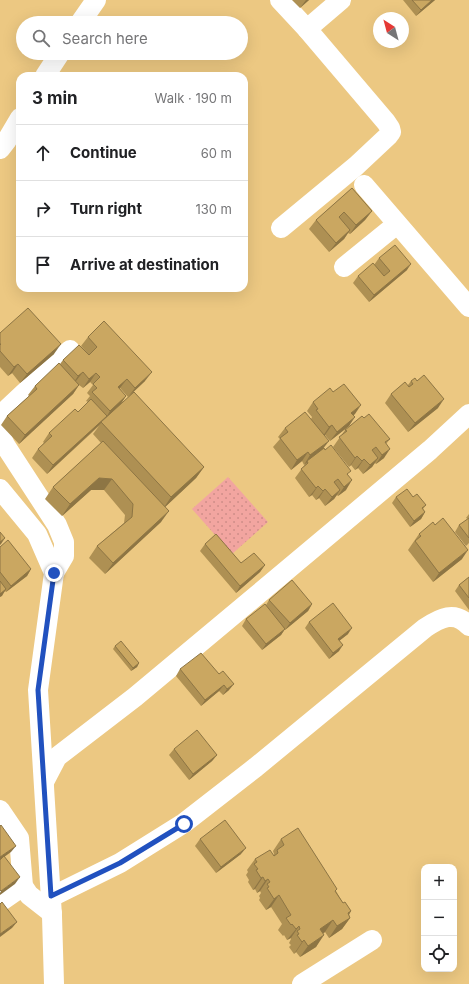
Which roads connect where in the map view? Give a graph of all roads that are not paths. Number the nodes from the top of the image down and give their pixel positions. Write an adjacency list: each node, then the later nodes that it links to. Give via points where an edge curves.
1 (96, 0): 4 (street)
2 (280, 0): 5 (street)
3 (341, 0): 5 (street)
4 (85, 16)
5 (307, 29): 12 (street, via 386,122 391,132 356,166)
6 (55, 60): 7 (street)
7 (48, 72)
8 (16, 125): 9 (street)
9 (0, 149)
10 (364, 185): 11 (street)
11 (397, 224): 13 (street); 14 (street)
12 (281, 228)
13 (344, 267)
14 (469, 307)
15 (70, 350): 17 (street)
16 (469, 414): 22 (street, via 256,596 57,758)
17 (0, 418)
18 (0, 434): 20 (street, via 57,524 64,542 64,556)
19 (0, 489): 20 (street, via 36,534)
20 (54, 573): 22 (street, via 38,690)
21 (469, 626): 26 (street, via 464,621 450,616 425,628 184,824)
22 (44, 782): 26 (street)
23 (2, 818): 24 (street, via 19,838)
24 (23, 886): 25 (street); 26 (street, via 40,905)
25 (0, 902)
26 (51, 905): 28 (street)
27 (372, 940): 29 (street)
28 (54, 984)
29 (302, 984)

